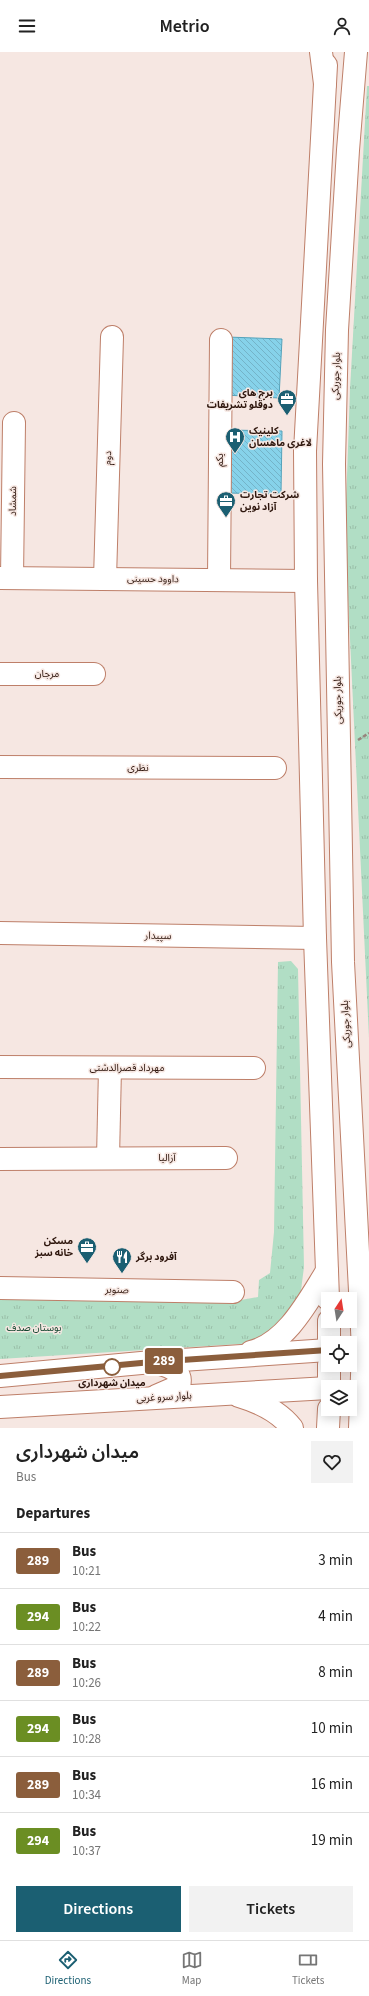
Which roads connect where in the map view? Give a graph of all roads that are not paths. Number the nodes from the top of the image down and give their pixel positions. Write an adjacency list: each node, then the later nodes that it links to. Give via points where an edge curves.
1 (321, 52): 4 (main road)
2 (327, 52): 4 (main road)
3 (360, 63): 9 (main road, بلوار جوریکی, via 337,330)
4 (325, 84): 8 (main road)
5 (112, 337): 11 (main road, دوم)
6 (221, 340): 12 (main road, یکم)
7 (14, 423): 10 (main road, شمشاد)
8 (305, 451): 9 (main road); 13 (main road)
9 (334, 464): 27 (main road, بلوار جوریکی, via 343,962)
10 (6, 578): 11 (main road, داوود حسینی)
11 (105, 579): 12 (main road, داوود حسینی)
12 (219, 580): 13 (main road, داوود حسینی)
13 (306, 581): 19 (main road)
14 (0, 674): 15 (main road, مرجان)
15 (94, 674)
16 (0, 767): 17 (main road, نظری)
17 (275, 768)
18 (0, 934): 19 (main road, سپیدار)
19 (315, 938): 26 (main road)
20 (0, 1067): 21 (main road, مهرداد قصرالدشتی)
21 (110, 1068): 22 (main road, مهرداد قصرالدشتی); 23 (main road)
22 (254, 1068)
23 (108, 1158): 24 (main road, آزالیا); 25 (main road, آزالیا)
24 (226, 1158)
25 (0, 1159)
26 (327, 1271): 30 (main road); 34 (main road, via 293,1322 279,1336 262,1350)
27 (360, 1272): 31 (main road); 32 (main road, بلوار جوریکی)
28 (0, 1288): 29 (main road, صنوبر)
29 (233, 1292)
30 (328, 1292)
31 (369, 1305)
32 (361, 1349): 38 (main road, بلوار جوریکی)
33 (321, 1351): 34 (main road)
34 (231, 1357): 35 (main road)
35 (152, 1362): 36 (main road); 40 (main road, via 172,1368 180,1382 179,1386)
36 (0, 1376)
37 (321, 1387): 39 (main road, بلوار سرو غربی)
38 (360, 1387): 45 (main road, بلوار جوریکی)
39 (228, 1393): 40 (main road, بلوار سرو غربی); 43 (main road, via 266,1407 288,1422)
40 (154, 1398): 41 (main road, بلوار سرو غربی)
41 (0, 1406)
42 (329, 1416): 44 (main road)
43 (292, 1428)
44 (328, 1428)
45 (360, 1428)

